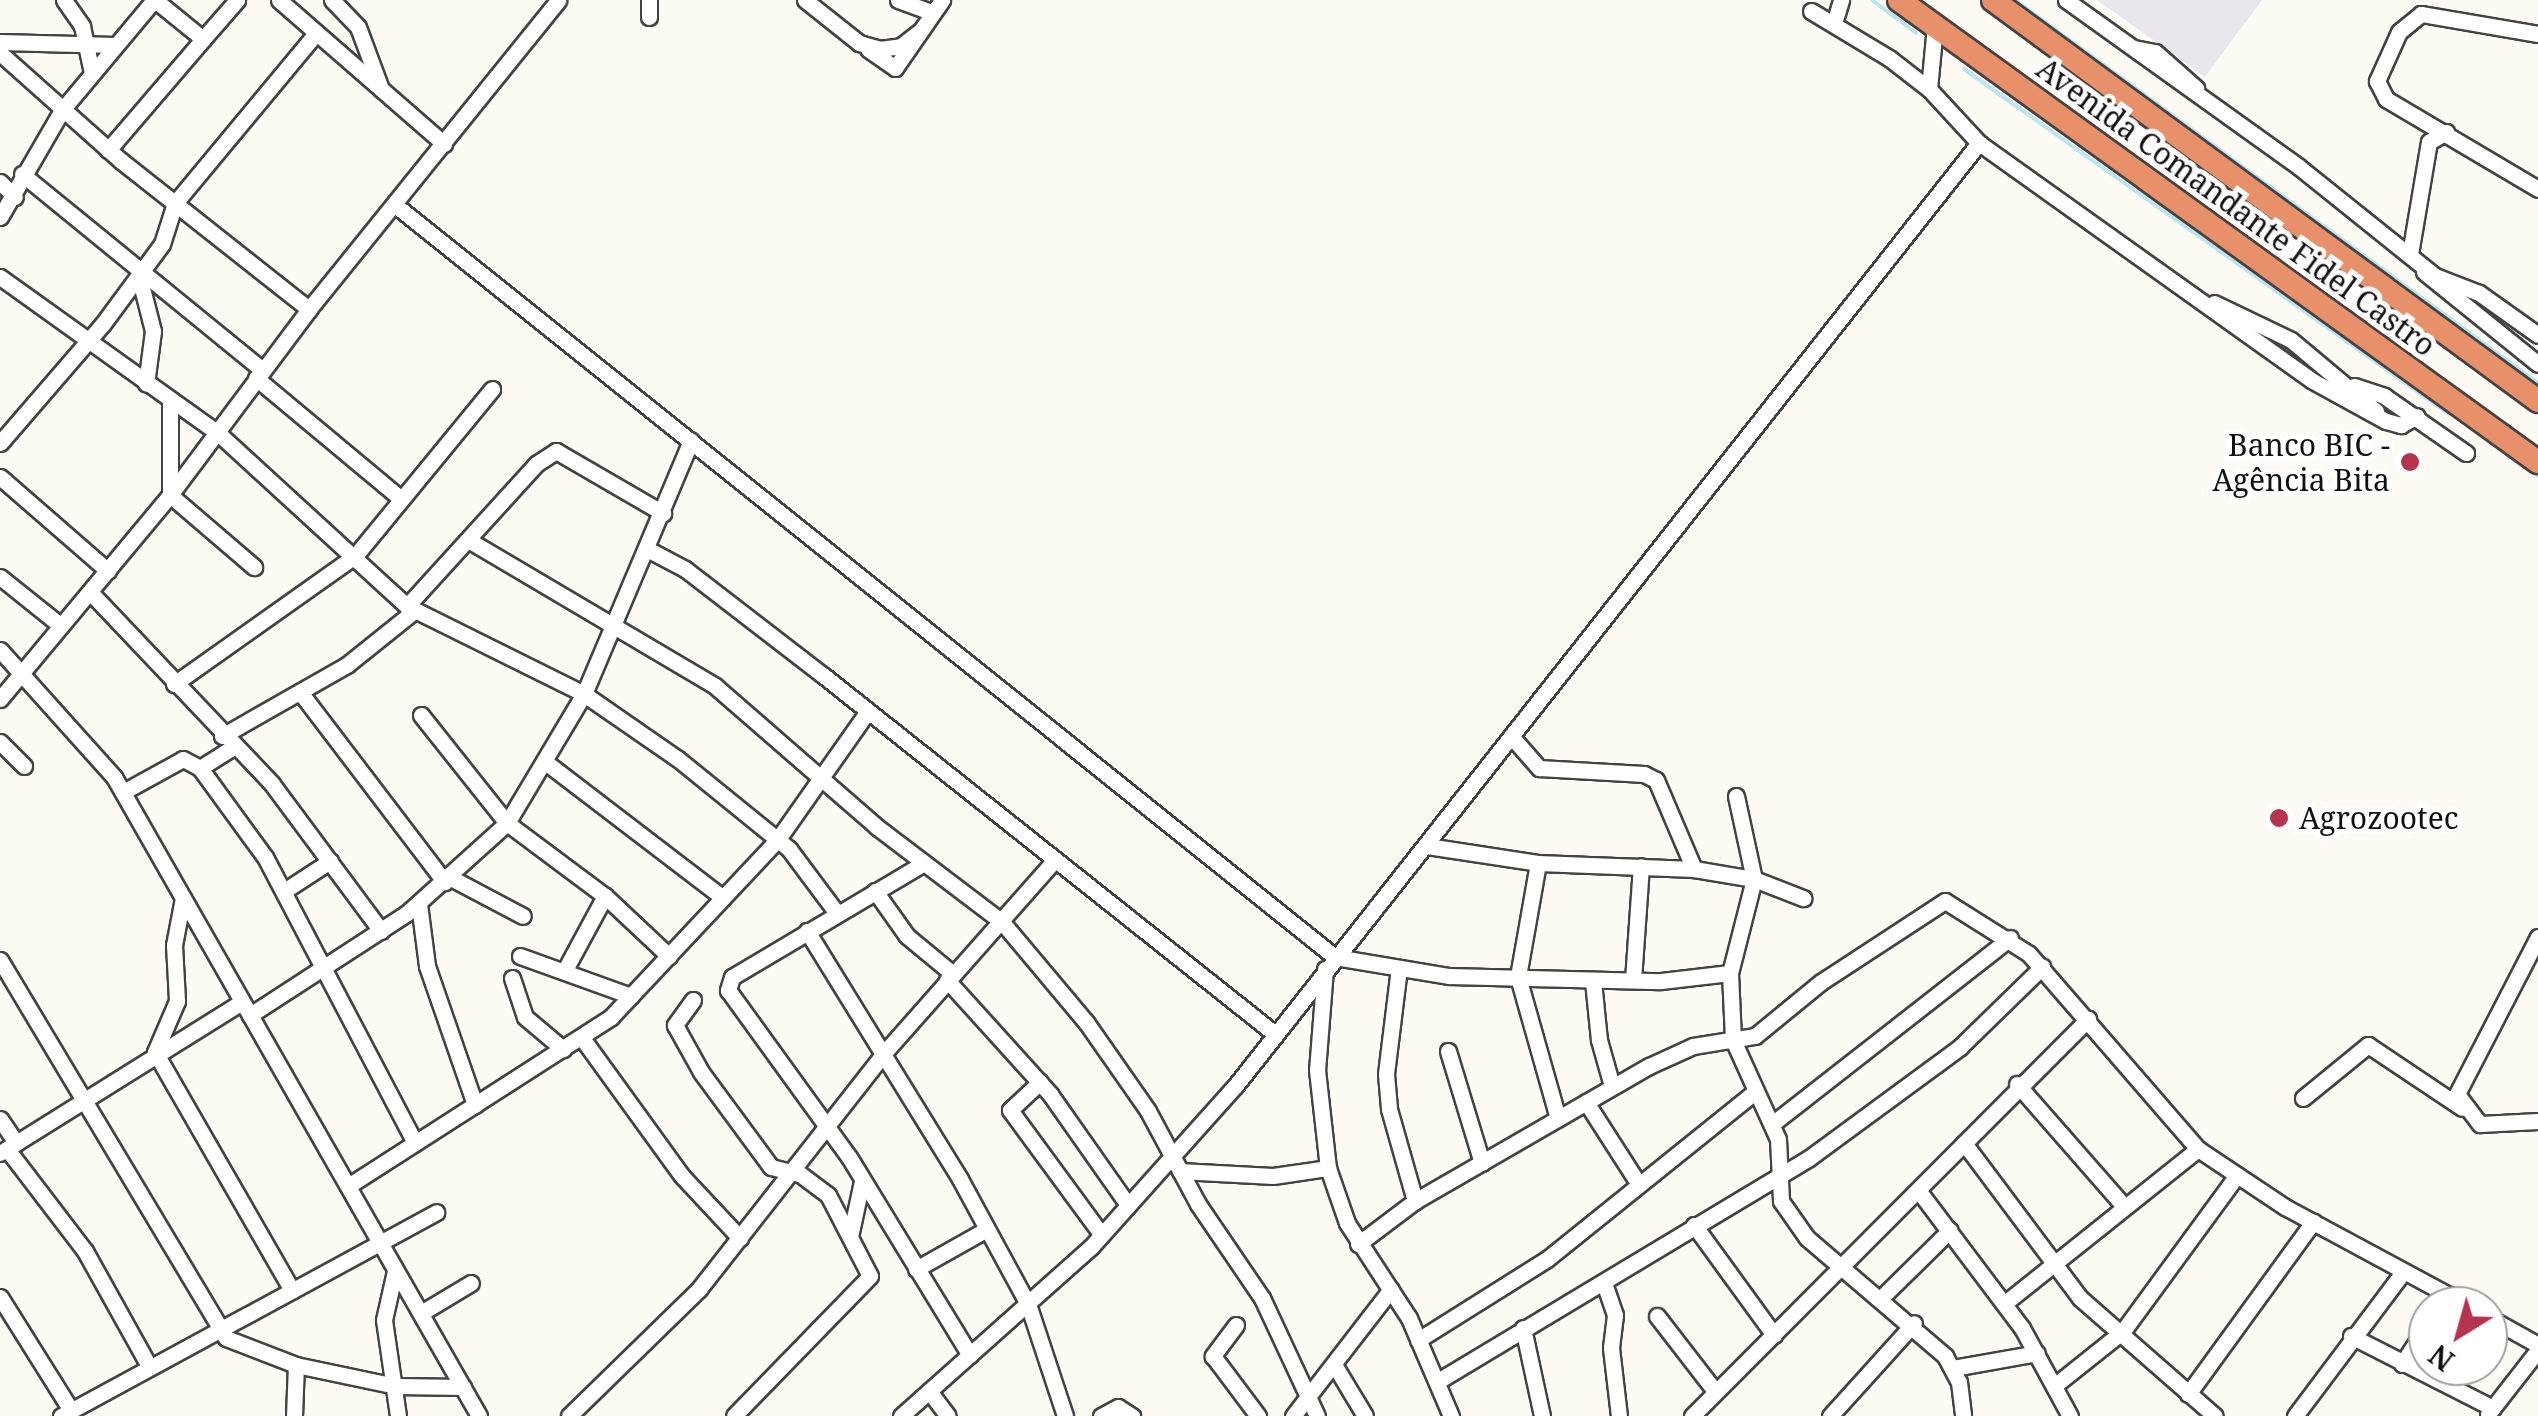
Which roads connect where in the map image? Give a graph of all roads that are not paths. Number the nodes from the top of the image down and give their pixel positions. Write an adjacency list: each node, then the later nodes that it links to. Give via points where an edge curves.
1 (64, 0): 23 (street)
2 (154, 0): 21 (street); 24 (street)
3 (237, 0): 21 (street)
4 (279, 0): 19 (street)
5 (332, 0): 28 (street, via 358,26)
6 (558, 0): 31 (street)
7 (648, 0): 16 (street)
8 (805, 0): 14 (street, via 896,68)
9 (898, 0): 14 (street)
10 (1841, 0): 17 (street)
11 (1899, 0): 18 (highway, Avenida Comandante Fidel Castro)
12 (1993, 0): 56 (highway, Avenida Comandante Fidel Castro)
13 (2066, 0): 41 (street)
14 (937, 6)
15 (1811, 11): 17 (street)
16 (648, 18)
17 (1835, 20): 27 (street)
18 (1935, 26): 27 (street); 63 (highway, Avenida Comandante Fidel Castro)
19 (316, 34): 28 (street); 38 (street)
20 (2538, 34): 30 (street, via 2444,13 2410,20 2381,63 2378,86 2386,98)
21 (203, 39): 33 (street)
22 (0, 42): 23 (street)
23 (86, 42): 24 (street); 26 (street)
24 (115, 45): 26 (street)
25 (0, 53): 29 (street)
26 (92, 73): 29 (street)
27 (1929, 89): 32 (street)
28 (383, 93): 31 (street)
29 (62, 110): 33 (street); 34 (street)
30 (2446, 132): 36 (street); 41 (street, via 2429,142)
31 (444, 144): 39 (street)
32 (1980, 144): 44 (street); 86 (street)
33 (108, 150): 38 (street)
34 (22, 174): 37 (street); 42 (street)
35 (0, 182): 37 (street)
36 (2538, 189)
37 (15, 198): 40 (street)
38 (175, 203): 42 (street, via 162,244); 46 (street)
39 (394, 204): 46 (street); 60 (street)
40 (0, 217)
41 (2406, 250): 45 (street, via 2435,276); 48 (street, via 2437,288)
42 (139, 275): 49 (street); 51 (street); 53 (street, via 153,332)
43 (0, 277): 49 (street)
44 (2189, 293): 52 (street, via 2291,340); 58 (street, via 2311,380)
45 (2480, 293): 47 (street); 48 (street)
46 (309, 309): 51 (street)
47 (2538, 335)
48 (2508, 338): 50 (street)
49 (86, 344): 53 (street); 61 (street)
50 (2538, 364)
51 (259, 374): 59 (street); 66 (street)
52 (2345, 382): 57 (street); 58 (street)
53 (146, 384): 55 (street)
54 (492, 388): 66 (street)
55 (170, 400): 59 (street); 65 (street)
56 (2538, 400)
57 (2417, 416): 58 (street, via 2401,426); 62 (street)
58 (2386, 420)
59 (219, 434): 65 (street); 70 (street)
60 (691, 441): 67 (street); 123 (street)
61 (0, 443)
62 (2466, 453)
63 (2538, 462)
64 (0, 478): 72 (street)
65 (170, 495): 71 (street); 72 (street)
66 (400, 500): 70 (street)
67 (663, 513): 68 (street, via 556,451 536,464); 69 (street)
68 (470, 541): 75 (street); 77 (street)
69 (649, 550): 77 (street); 84 (street, via 685,569)
70 (355, 556): 75 (street); 80 (street)
71 (254, 567)
72 (108, 570): 74 (street)
73 (0, 577): 76 (street)
74 (91, 593): 76 (street); 80 (street)
75 (410, 608): 81 (street); 82 (street)
76 (60, 624): 79 (street)
77 (614, 627): 82 (street); 92 (street, via 731,698)
78 (0, 650): 79 (street)
79 (23, 670): 83 (street); 93 (street)
80 (174, 684): 87 (street)
81 (300, 692): 87 (street); 105 (street)
82 (584, 694): 89 (street); 96 (street)
83 (0, 698)
84 (868, 711): 92 (street); 99 (street)
85 (421, 715): 95 (street)
86 (1511, 736): 97 (street); 103 (street, via 1539,768 1656,780)
87 (228, 741): 91 (street); 98 (street)
88 (0, 742): 90 (street)
89 (548, 764): 95 (street); 110 (street)
90 (24, 766)
91 (200, 768): 93 (street, via 182,758); 106 (street, via 248,828)
92 (822, 778): 96 (street); 100 (street)
93 (123, 792): 109 (street)
94 (1736, 796): 104 (street)
95 (507, 824): 105 (street); 108 (street)
96 (778, 839): 110 (street); 113 (street)
97 (1426, 846): 101 (street); 123 (street)
98 (330, 861): 106 (street); 116 (street)
99 (1052, 862): 115 (street); 139 (street)
100 (924, 863): 107 (street); 115 (street)
101 (1538, 863): 102 (street); 129 (street)
102 (1640, 866): 103 (street); 132 (street)
103 (1694, 869): 104 (street)
104 (1754, 879): 111 (street); 128 (street)
105 (448, 880): 112 (street); 114 (street)
106 (284, 891): 124 (street)
107 (875, 891): 113 (street); 130 (street, via 907,936)
108 (605, 896): 121 (street); 126 (street)
109 (183, 898): 136 (street); 144 (street, via 174,945 177,1001)
110 (723, 898): 121 (street)
111 (1803, 898)
112 (419, 904): 116 (street); 153 (street, via 428,966)
113 (836, 912): 117 (street)
114 (523, 916)
115 (1002, 922): 130 (street); 165 (street, via 1121,1070)
116 (381, 931): 124 (street)
117 (807, 931): 145 (street); 159 (street, via 727,985 749,1026)
118 (2538, 937): 154 (street, via 2458,1089)
119 (2010, 938): 125 (street); 141 (street, via 1953,903 1938,902 1756,1036); 158 (street)
120 (520, 956): 126 (street)
121 (669, 956): 134 (street)
122 (0, 960): 150 (street)
123 (1330, 963): 127 (street); 139 (street); 166 (street, via 1317,1070)
124 (323, 967): 136 (street); 161 (street)
125 (2042, 967): 138 (street); 168 (street, via 1950,1056)
126 (566, 968): 134 (street)
127 (1399, 968): 129 (street); 175 (street, via 1388,1109)
128 (1730, 974): 132 (street); 141 (street)
129 (1518, 976): 133 (street); 155 (street)
130 (950, 977): 145 (street); 146 (street)
131 (512, 978): 142 (street, via 525,1017)
132 (1626, 980): 133 (street); 137 (street)
133 (1593, 981): 137 (street)
134 (632, 996): 140 (street)
135 (693, 1000): 167 (street, via 675,1020 681,1041 772,1167)
136 (246, 1009): 144 (street); 172 (street)
137 (1596, 1014): 148 (street)
138 (2088, 1019): 147 (street); 163 (street)
139 (1276, 1034): 165 (street)
140 (582, 1038): 142 (street); 187 (street, via 682,1176)
141 (1733, 1040): 148 (street, via 1692,1046); 149 (street)
142 (563, 1048): 153 (street)
143 (1448, 1050): 164 (street)
144 (156, 1052): 150 (street); 199 (street)
145 (884, 1053): 159 (street); 183 (street)
146 (1040, 1082): 178 (street); 185 (street, via 1010,1110)
147 (2017, 1084): 160 (street); 177 (street)
148 (1612, 1086): 152 (street)
149 (1754, 1092): 158 (street); 171 (street)
150 (84, 1096): 162 (street); 210 (street, via 105,1145)
151 (2303, 1098): 154 (street, via 2368,1045)
152 (1586, 1102): 155 (street); 171 (street)
153 (476, 1105): 161 (street)
154 (2462, 1108): 157 (street, via 2488,1125)
155 (1558, 1118): 164 (street)
156 (0, 1119): 162 (street)
157 (2538, 1121)
158 (1772, 1124): 168 (street)
159 (825, 1125): 167 (street); 170 (street)
160 (1964, 1143): 173 (street); 190 (street, via 2038,1233)
161 (415, 1144): 172 (street)
162 (8, 1148): 221 (street, via 85,1250)
163 (2198, 1149): 169 (street); 177 (street)
164 (1482, 1163): 175 (street)
165 (1176, 1164): 166 (street, via 1272,1176); 178 (street); 231 (street, via 1262,1298)
166 (1328, 1168): 189 (street)
167 (793, 1172): 174 (street); 187 (street)
168 (1779, 1175): 182 (street); 191 (street, via 1786,1212)
169 (2238, 1176): 181 (street); 211 (street)
170 (862, 1181): 176 (street); 179 (street)
171 (1638, 1183): 214 (street, via 1546,1259)
172 (348, 1186): 188 (street)
173 (1918, 1190): 184 (street); 191 (street)
174 (828, 1195): 176 (street); 186 (street)
175 (1415, 1201): 189 (street)
176 (857, 1203): 179 (street); 186 (street)
177 (2122, 1204): 190 (street)
178 (1128, 1205): 185 (street)
179 (878, 1209): 192 (street)
180 (436, 1212): 188 (street)
181 (2313, 1222): 194 (street); 230 (street)
182 (1694, 1225): 196 (street); 212 (street)
183 (987, 1229): 192 (street); 203 (street)
184 (1950, 1230): 201 (street); 202 (street)
185 (1102, 1234): 203 (street)
186 (850, 1237): 238 (street, via 870,1270 868,1281)
187 (740, 1238): 237 (street, via 699,1289)
188 (382, 1243): 193 (street); 199 (street)
189 (1358, 1244): 198 (street)
190 (2052, 1262): 202 (street); 211 (street, via 2080,1298)
191 (1841, 1267): 201 (street); 212 (street)
192 (916, 1269): 217 (street)
193 (395, 1271): 204 (street); 225 (street, via 384,1320)
194 (2404, 1272): 197 (street); 213 (street)
195 (471, 1282): 204 (street)
196 (1604, 1283): 208 (street); 250 (street, via 1615,1315 1610,1348)
197 (2424, 1286)
198 (1391, 1289): 214 (street); 222 (street)
199 (292, 1290): 210 (street)
200 (0, 1297): 233 (street)
201 (1882, 1297): 206 (street)
202 (2005, 1303): 216 (street)
203 (1028, 1304): 217 (street); 241 (street)
204 (421, 1313): 227 (street)
205 (1658, 1316): 229 (street)
206 (1914, 1324): 223 (street); 252 (street)
207 (1236, 1325): 244 (street, via 1212,1356)
208 (1523, 1328): 224 (street); 249 (street)
209 (2508, 1329): 215 (street)
210 (218, 1330): 220 (street, via 238,1346); 221 (street)
211 (2123, 1331): 226 (street); 230 (street)
212 (1774, 1334): 229 (street)
213 (2351, 1336): 219 (street); 256 (street)
214 (1418, 1340): 224 (street)
215 (2538, 1347): 232 (street)
216 (2037, 1353): 223 (street); 226 (street)
217 (970, 1355): 228 (street)
218 (2408, 1355): 219 (street)
219 (2402, 1364): 232 (street)
220 (296, 1365): 225 (street); 234 (street)
221 (150, 1366): 233 (street)
222 (1335, 1366): 231 (street); 247 (street)
223 (1953, 1368): 253 (street)
224 (1438, 1381): 248 (street)
225 (396, 1386): 227 (street); 235 (street)
226 (2054, 1386): 254 (street)
227 (462, 1387): 236 (street)
228 (929, 1391): 239 (street); 240 (street)
229 (1715, 1391): 251 (street)
230 (2188, 1394): 255 (street)
231 (1308, 1398): 245 (street); 246 (street)
232 (2490, 1412)
233 (66, 1413)
234 (294, 1416)
235 (398, 1416)
236 (479, 1416)
237 (569, 1416)
238 (734, 1416)
239 (900, 1416)
240 (948, 1416)
241 (1065, 1416)
242 (1101, 1416): 243 (street, via 1118,1406)
243 (1132, 1416)
244 (1258, 1416)
245 (1293, 1416)
246 (1317, 1416)
247 (1366, 1416)
248 (1451, 1416)
249 (1542, 1416)
250 (1619, 1416)
251 (1692, 1416)
252 (1830, 1416)
253 (1963, 1416)
254 (2070, 1416)
255 (2215, 1416)
256 (2295, 1416)

